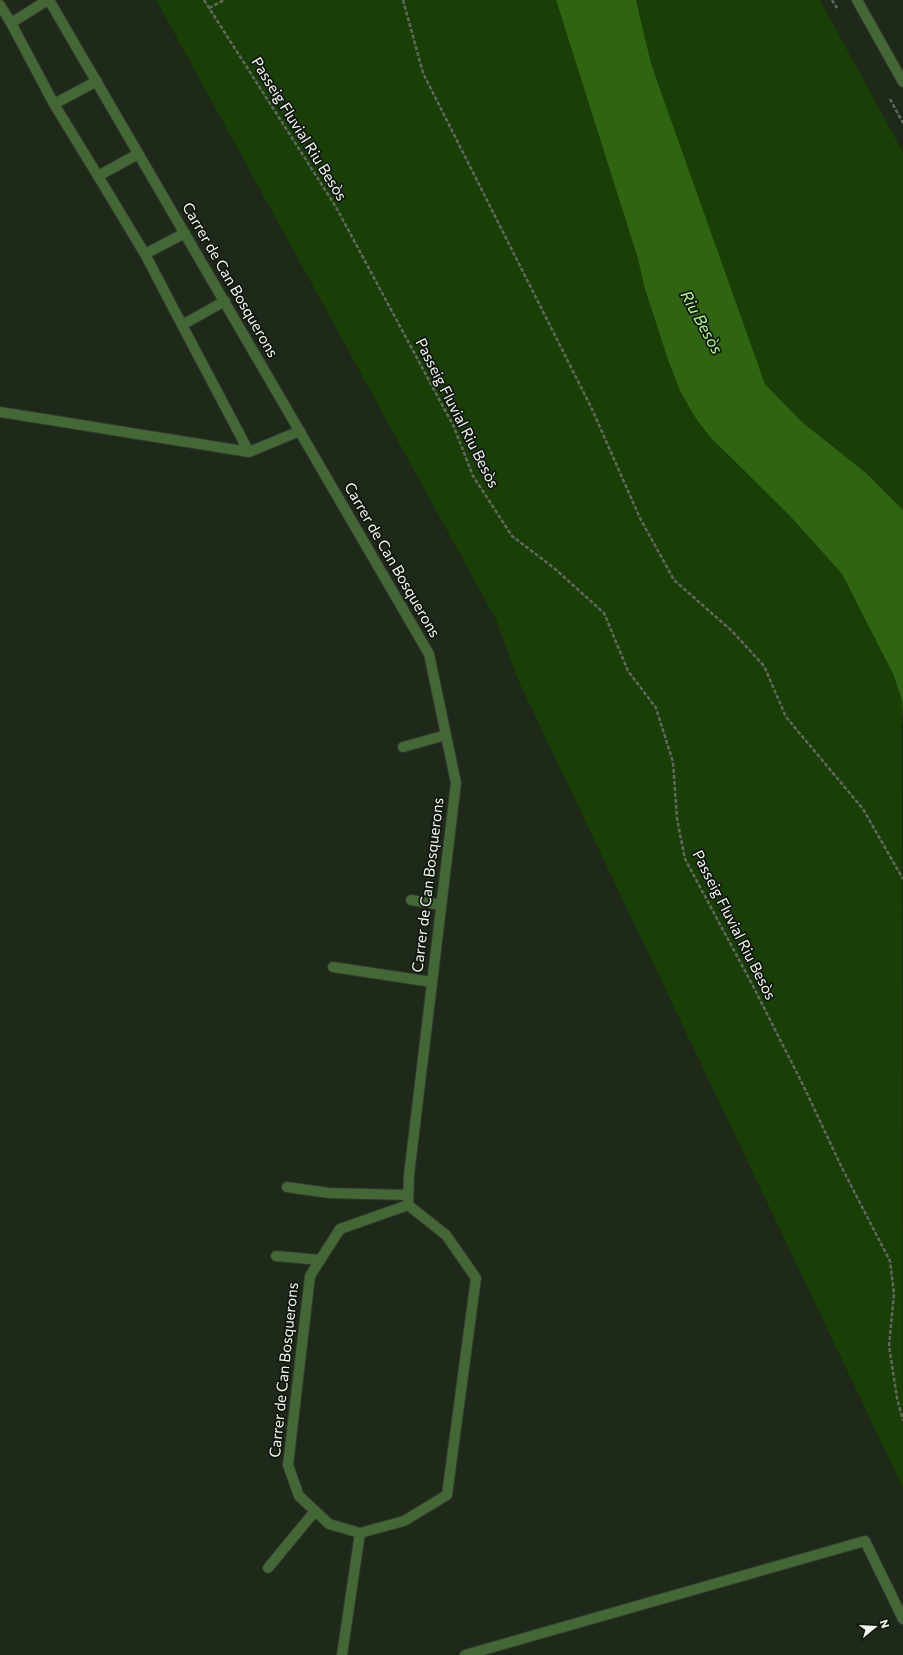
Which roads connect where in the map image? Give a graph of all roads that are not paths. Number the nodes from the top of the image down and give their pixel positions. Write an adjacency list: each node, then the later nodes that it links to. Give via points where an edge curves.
1 (48, 0): 4 (street); 5 (street, Carrer de Can Bosquerons)
2 (857, 0): 6 (street)
3 (0, 6): 4 (street)
4 (11, 23): 7 (street)
5 (97, 81): 7 (street); 8 (street, Carrer de Can Bosquerons)
6 (903, 82)
7 (54, 104): 9 (street)
8 (138, 154): 9 (street); 10 (street, Carrer de Can Bosquerons)
9 (98, 176): 11 (street)
10 (185, 234): 11 (street); 12 (street, Carrer de Can Bosquerons)
11 (145, 254): 13 (street)
12 (224, 301): 13 (street); 15 (street, Carrer de Can Bosquerons)
13 (182, 325): 16 (street)
14 (0, 412): 16 (street)
15 (300, 431): 16 (street); 17 (street, Carrer de Can Bosquerons, via 430,654)
16 (249, 452)
17 (446, 735): 18 (street); 20 (street, Carrer de Can Bosquerons, via 456,783)
18 (403, 747)
19 (411, 900): 20 (street)
20 (441, 905): 22 (street, Carrer de Can Bosquerons)
21 (333, 967): 22 (street)
22 (432, 982): 24 (street, Carrer de Can Bosquerons)
23 (286, 1187): 24 (street, via 329,1193)
24 (408, 1195): 25 (street, Carrer de Can Bosquerons)
25 (408, 1205): 27 (street, Carrer de Can Bosquerons, via 340,1229); 29 (street, via 446,1235 476,1278 447,1495 404,1521)
26 (276, 1256): 27 (street)
27 (320, 1260): 28 (street, Carrer de Can Bosquerons, via 310,1276 288,1465 299,1496)
28 (315, 1511): 29 (street, Carrer de Can Bosquerons, via 330,1524); 30 (street)
29 (360, 1533): 32 (street)
30 (268, 1568)
31 (903, 1619): 33 (street, via 865,1541)
32 (342, 1655)
33 (465, 1655)

